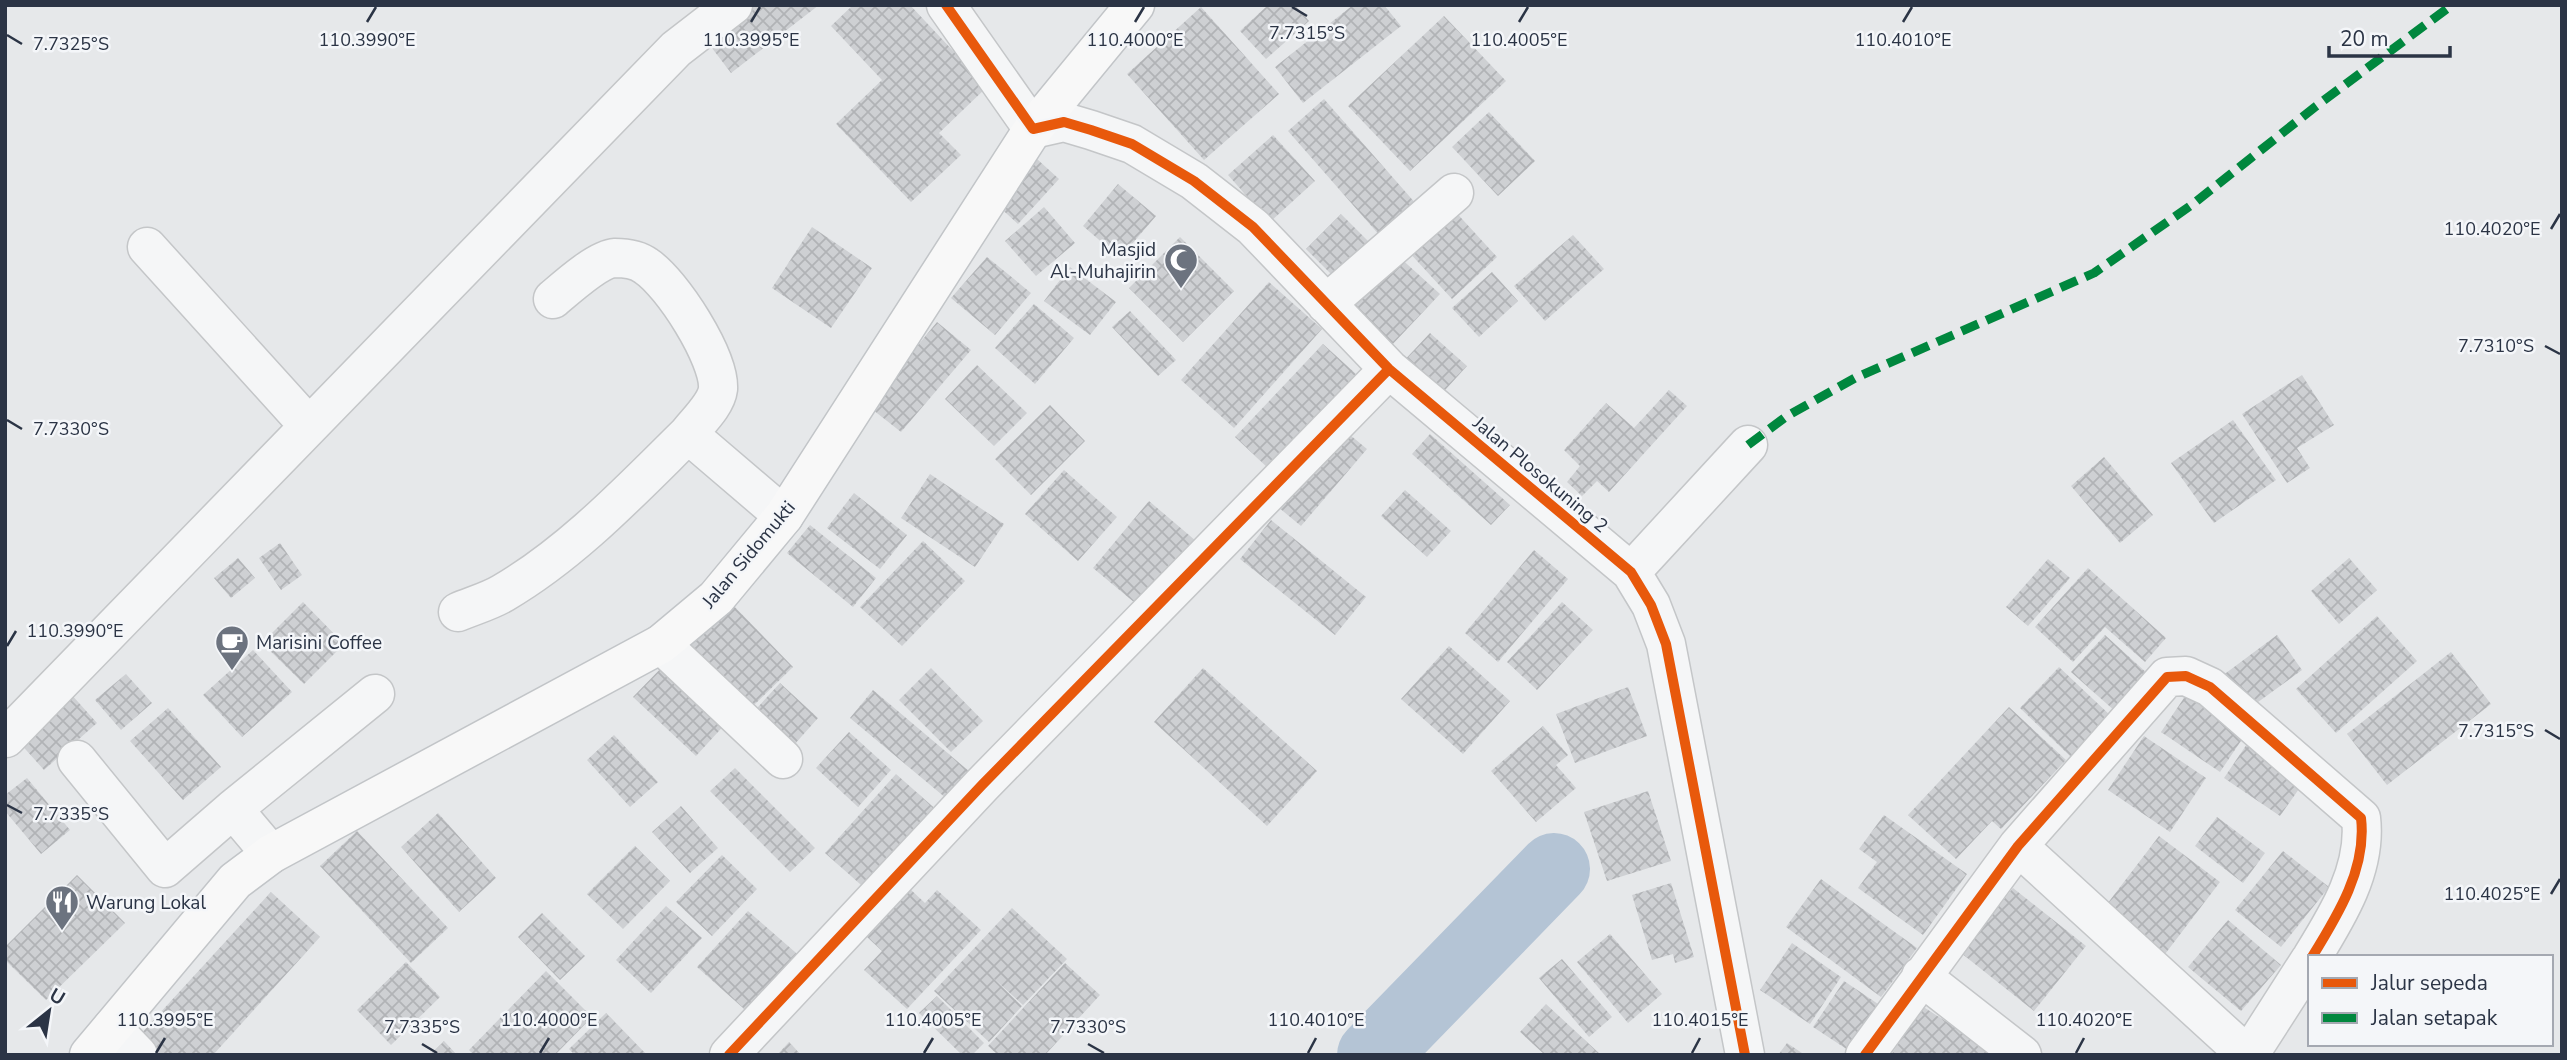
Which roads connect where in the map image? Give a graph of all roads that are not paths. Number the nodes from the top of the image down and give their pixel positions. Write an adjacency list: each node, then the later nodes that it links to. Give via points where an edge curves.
1 (733, 5): 10 (street, via 676,49)
2 (946, 5): 4 (street)
3 (1135, 5): 4 (main road, Jalan Sidomukti)
4 (1033, 130): 8 (street, Jalan Plosokuning 2, via 1064,122 1132,144 1194,181 1253,227); 13 (main road, Jalan Sidomukti)
5 (1454, 193): 8 (street)
6 (147, 247): 10 (street)
7 (553, 299): 11 (street, via 612,258 648,266 708,347 717,381 712,404)
8 (1326, 304): 9 (street, Jalan Plosokuning 2)
9 (1388, 369): 14 (street, Jalan Plosokuning 2); 29 (street, via 982,785)
10 (309, 426): 18 (street)
11 (688, 433): 13 (street); 15 (street, via 618,504 553,558 501,594)
12 (1748, 445): 14 (street)
13 (784, 516): 16 (main road, Jalan Sidomukti, via 716,598)
14 (1631, 572): 30 (street, Jalan Plosokuning 2, via 1651,605 1666,644)
15 (458, 612)
16 (661, 644): 19 (street); 23 (main road, Jalan Sidomukti)
17 (376, 694): 21 (street)
18 (6, 738)
19 (783, 759)
20 (77, 760): 21 (street, via 164,868)
21 (233, 809): 23 (street)
22 (2018, 846): 24 (street, via 2167,677 2186,676 2210,687 2361,818 2364,843 2341,911); 26 (street); 33 (street)
23 (271, 854): 27 (main road, Jalan Sidomukti, via 235,881)
24 (2313, 955)
25 (2308, 963): 33 (street)
26 (1921, 976): 31 (street); 32 (street)
27 (101, 1041): 28 (street)
28 (138, 1055)
29 (729, 1055)
30 (1745, 1055)
31 (1865, 1055)
32 (2022, 1055)
33 (2248, 1055)

